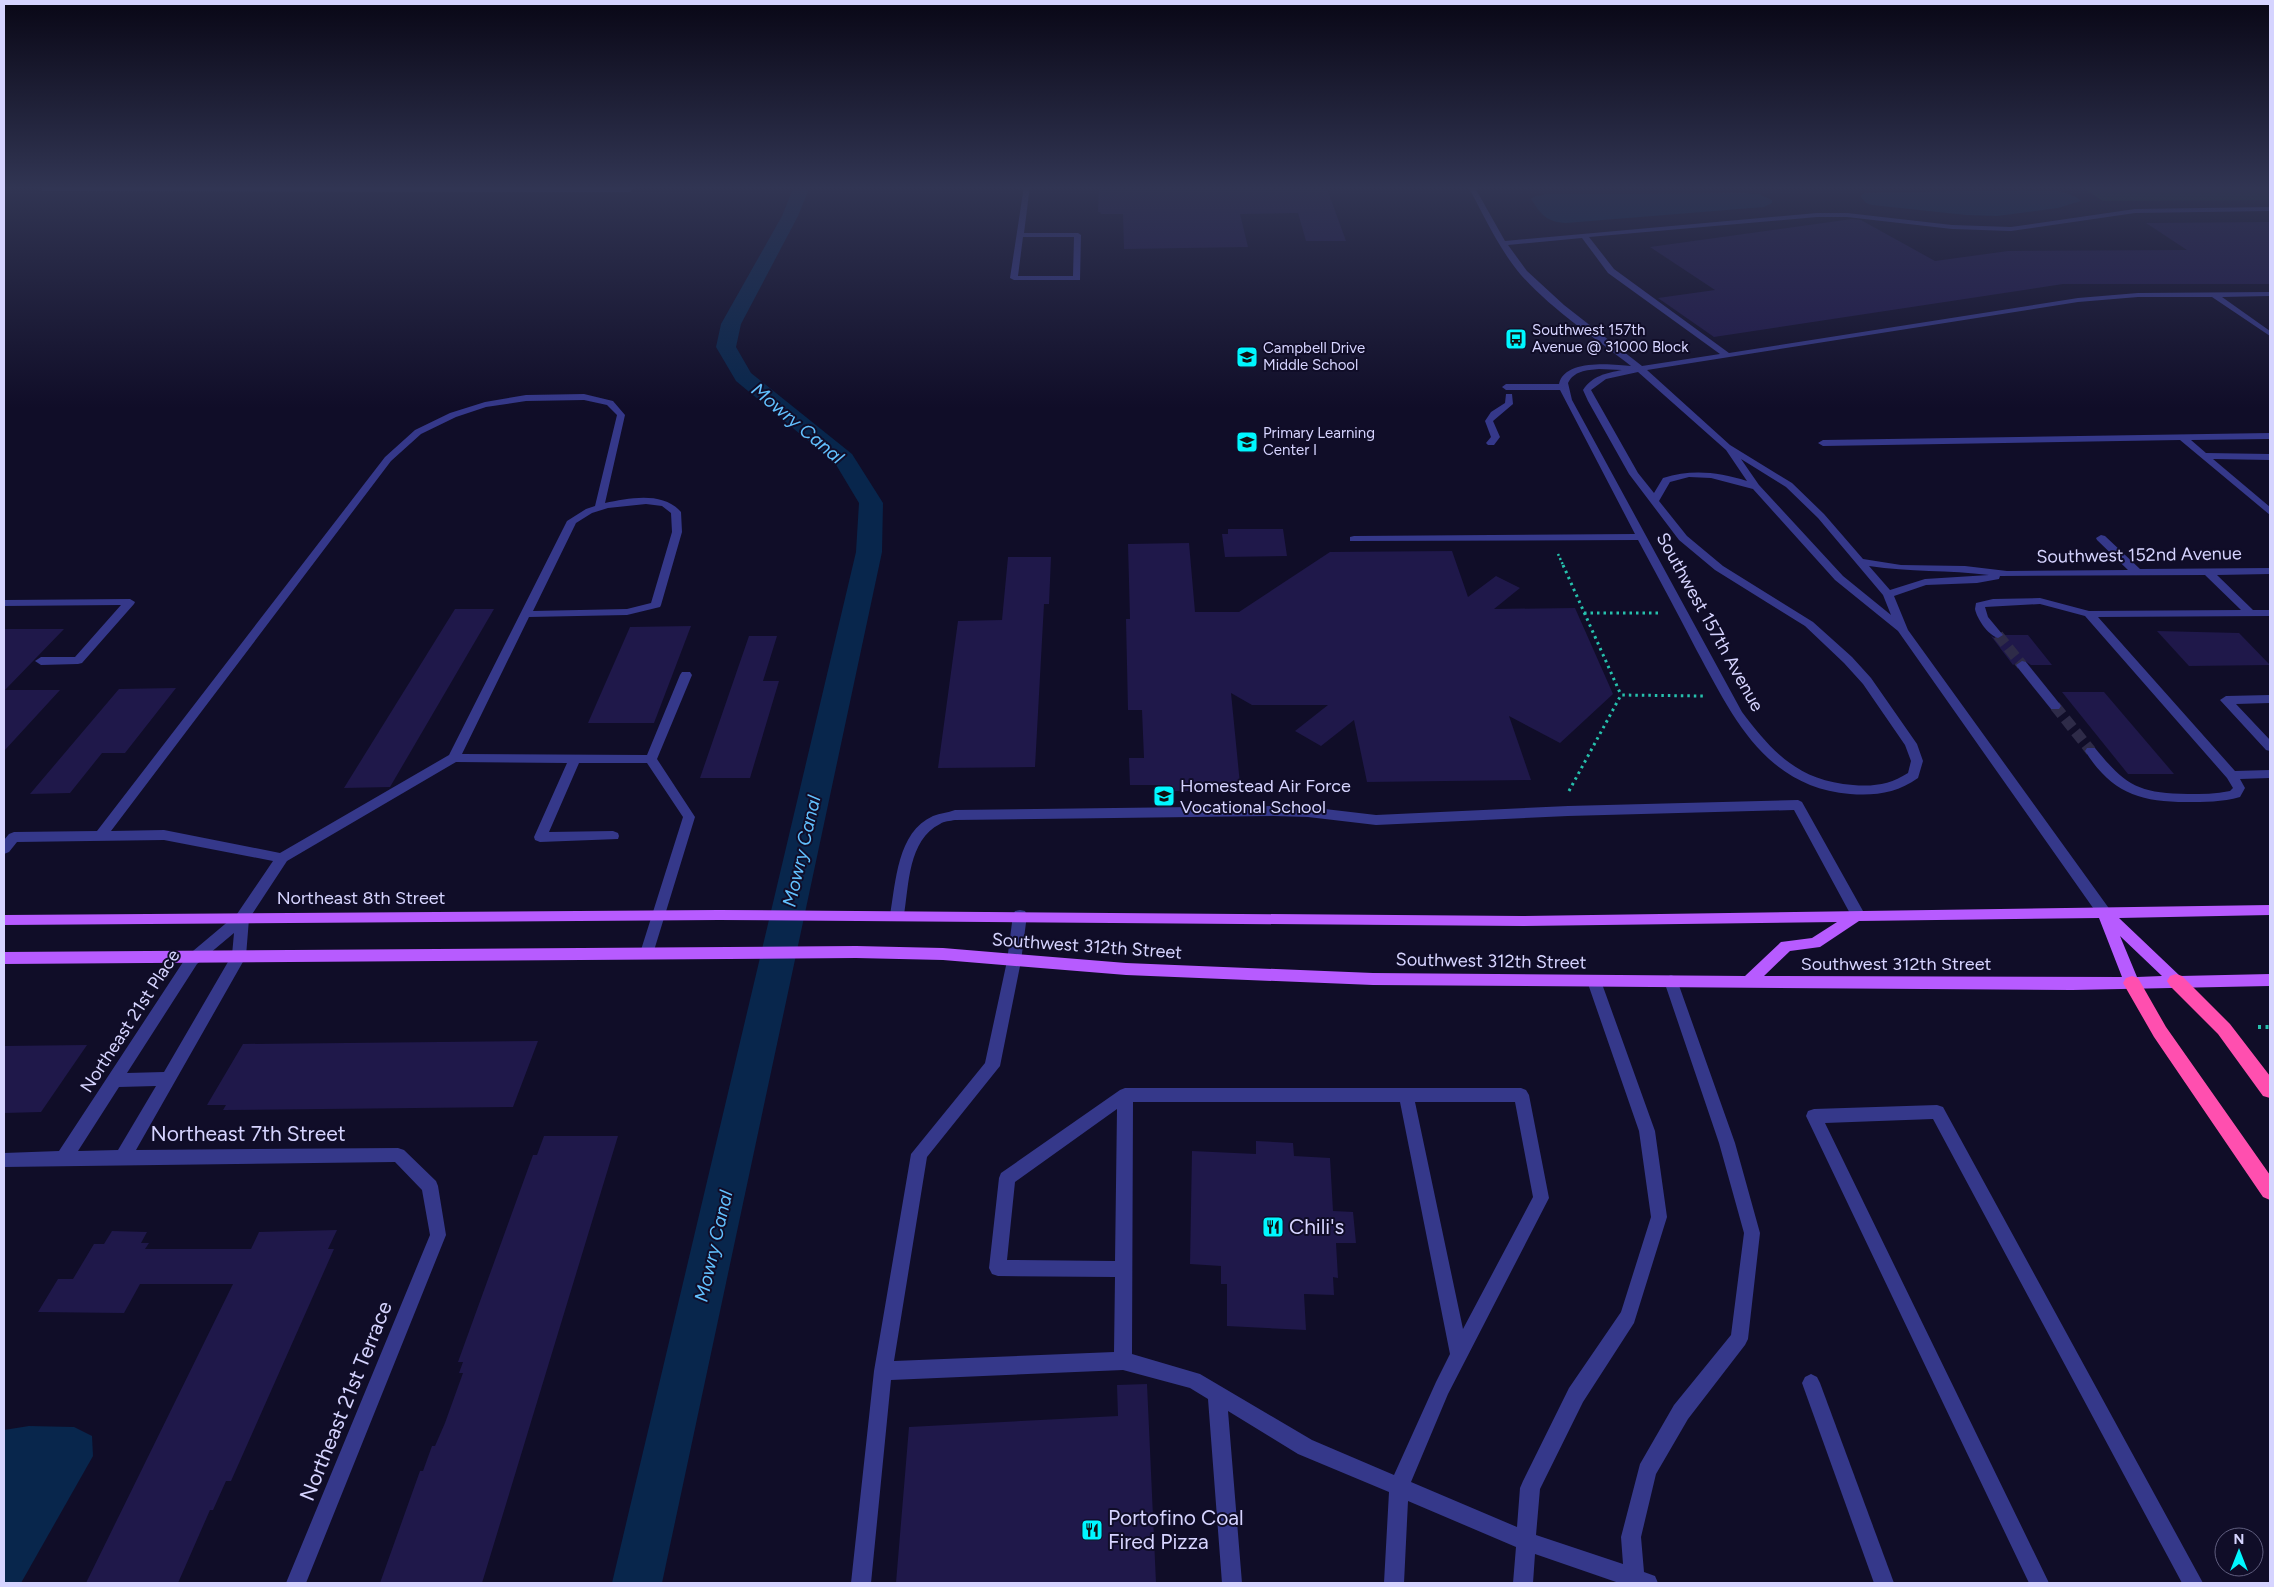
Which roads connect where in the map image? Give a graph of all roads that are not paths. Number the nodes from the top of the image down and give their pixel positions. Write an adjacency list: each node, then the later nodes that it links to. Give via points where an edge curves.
1 (1017, 260): 2 (street, via 1014,278 1077,278)
2 (1077, 260)
3 (1515, 260): 9 (street, via 1524,273 1561,307)
4 (1602, 260): 8 (street, via 1611,271)
5 (2213, 294): 6 (street); 7 (street); 8 (street, via 2078,300)
6 (2270, 294)
7 (2270, 334)
8 (1727, 356): 9 (street)
9 (1640, 369): 10 (street, via 1581,369 1572,373); 15 (street); 19 (street, Southwest 157th Avenue, via 1599,379 1587,390 1634,474)
10 (1563, 387): 13 (street, via 1508,392 1509,404 1489,421 1496,437); 22 (street, Southwest 157th Avenue)
11 (2270, 436): 12 (street)
12 (2183, 438): 14 (street); 16 (street)
13 (1491, 443)
14 (1824, 443)
15 (1727, 447): 18 (street); 25 (street, via 1789,485 1821,516)
16 (2205, 456): 17 (street); 21 (street)
17 (2270, 457)
18 (1756, 487): 19 (street, via 1722,476 1680,474 1666,480); 36 (street, via 1839,578)
19 (1655, 500): 22 (street, Southwest 157th Avenue, via 1674,528 1697,551 1719,568 1793,612 1848,660 1884,703 1911,744 1917,761 1914,775 1899,785 1879,790 1830,787 1808,782 1772,757 1737,714)
20 (599, 508): 33 (street, via 572,521); 33 (street, via 646,501 665,503 676,512 677,532 656,605 627,612); 50 (street, via 622,415 610,403 576,396 526,398 452,415 418,432 375,475)
21 (2270, 512)
22 (1642, 537): 24 (street)
23 (2101, 538): 27 (street)
24 (1354, 539)
25 (1859, 561): 29 (street, Southwest 152nd Avenue, via 1901,568 1965,569); 30 (street)
26 (2270, 571): 28 (street, Southwest 152nd Avenue)
27 (2136, 572): 28 (street, Southwest 152nd Avenue); 29 (street, Southwest 152nd Avenue)
28 (2208, 572): 32 (street)
29 (2007, 574): 30 (street, Southwest 152nd Avenue, via 1977,580 1925,582)
30 (1888, 594): 36 (street)
31 (4, 603): 38 (street, via 130,602 78,660)
32 (2260, 613): 34 (street); 35 (street)
33 (526, 614): 45 (street)
34 (2089, 614): 37 (street, via 2040,601 1980,605 1979,610); 49 (street)
35 (2270, 623)
36 (1903, 630): 55 (street)
37 (1998, 635)
38 (41, 661)
39 (2022, 665): 42 (street)
40 (686, 675): 47 (street)
41 (2270, 700): 43 (street, via 2226,700)
42 (2055, 706)
43 (2270, 747)
44 (2091, 751): 49 (street, via 2120,784 2155,798 2224,798 2236,794 2239,788)
45 (454, 758): 46 (street); 53 (street)
46 (575, 758): 47 (street); 51 (street, via 540,837)
47 (651, 759): 56 (street, via 689,817)
48 (2270, 774): 49 (street)
49 (2232, 775)
50 (100, 836): 52 (street, via 14,837); 53 (street, via 164,835)
51 (613, 836)
52 (4, 849)
53 (282, 858): 61 (street)
54 (2270, 910): 55 (main road, Southwest 312th Street)
55 (2103, 911): 60 (main road, Southwest 312th Street); 71 (main road); 73 (main road)
56 (660, 915): 57 (main road, Northeast 8th Street); 61 (main road, Northeast 8th Street); 63 (street)
57 (719, 915): 58 (main road, Southwest 312th Street)
58 (897, 915): 59 (main road, Southwest 312th Street); 60 (street, via 910,847 922,830 936,820 955,815 1273,810 1376,820 1568,810 1798,805)
59 (1020, 915): 60 (main road, Southwest 312th Street, via 1522,920); 67 (street)
60 (1858, 915): 72 (main road, via 1815,943 1786,946)
61 (242, 918): 62 (main road, Northeast 8th Street); 64 (street); 65 (street, Northeast 21st Place)
62 (4, 920)
63 (647, 953): 64 (main road); 67 (main road, Southwest 312th Street, via 856,952 943,954)
64 (239, 956): 65 (main road); 74 (street)
65 (196, 957): 66 (main road); 75 (street, Northeast 21st Place)
66 (4, 958)
67 (1014, 961): 69 (main road, Southwest 312th Street, via 1373,979); 87 (street, via 992,1066 919,1154)
68 (2270, 980): 71 (main road, Southwest 312th Street)
69 (1594, 981): 70 (main road, Southwest 312th Street); 91 (street, via 1647,1131 1659,1217 1628,1317 1576,1395 1530,1488)
70 (1670, 981): 72 (main road, Southwest 312th Street); 92 (street, via 1727,1143 1752,1233 1738,1339 1681,1412 1647,1471 1631,1536)
71 (2176, 981): 73 (main road, Southwest 312th Street); 76 (highway, via 2224,1028)
72 (1748, 982): 73 (main road, Southwest 312th Street)
73 (2132, 983): 82 (highway, via 2160,1032)
74 (168, 1079): 75 (street); 79 (street)
75 (114, 1080): 80 (street, Northeast 21st Place)
76 (2270, 1090)
77 (1406, 1094): 78 (street); 85 (street); 85 (street, via 1522,1095 1541,1198)
78 (1125, 1095): 84 (street); 84 (street, via 1007,1178 998,1268)
79 (123, 1156): 80 (street, Northeast 7th Street); 83 (street, Northeast 7th Street, via 398,1155 430,1186)
80 (64, 1158): 81 (street, Northeast 7th Street)
81 (4, 1160)
82 (2270, 1191)
83 (438, 1235): 93 (street, Northeast 21st Terrace)
84 (1124, 1269): 86 (street)
85 (1460, 1353): 90 (street)
86 (1123, 1362): 87 (street); 89 (street, via 1194,1380)
87 (883, 1371): 94 (street)
88 (1811, 1383): 98 (street)
89 (1217, 1394): 90 (street, via 1305,1447); 95 (street)
90 (1399, 1487): 91 (street); 96 (street)
91 (1526, 1541): 92 (street); 97 (street)
92 (1639, 1582)
93 (296, 1583)
94 (861, 1583)
95 (1232, 1583)
96 (1394, 1583)
97 (1523, 1583)
98 (1884, 1583)
99 (2039, 1583): 100 (street, via 1814,1116 1937,1112)
100 (2194, 1583)

